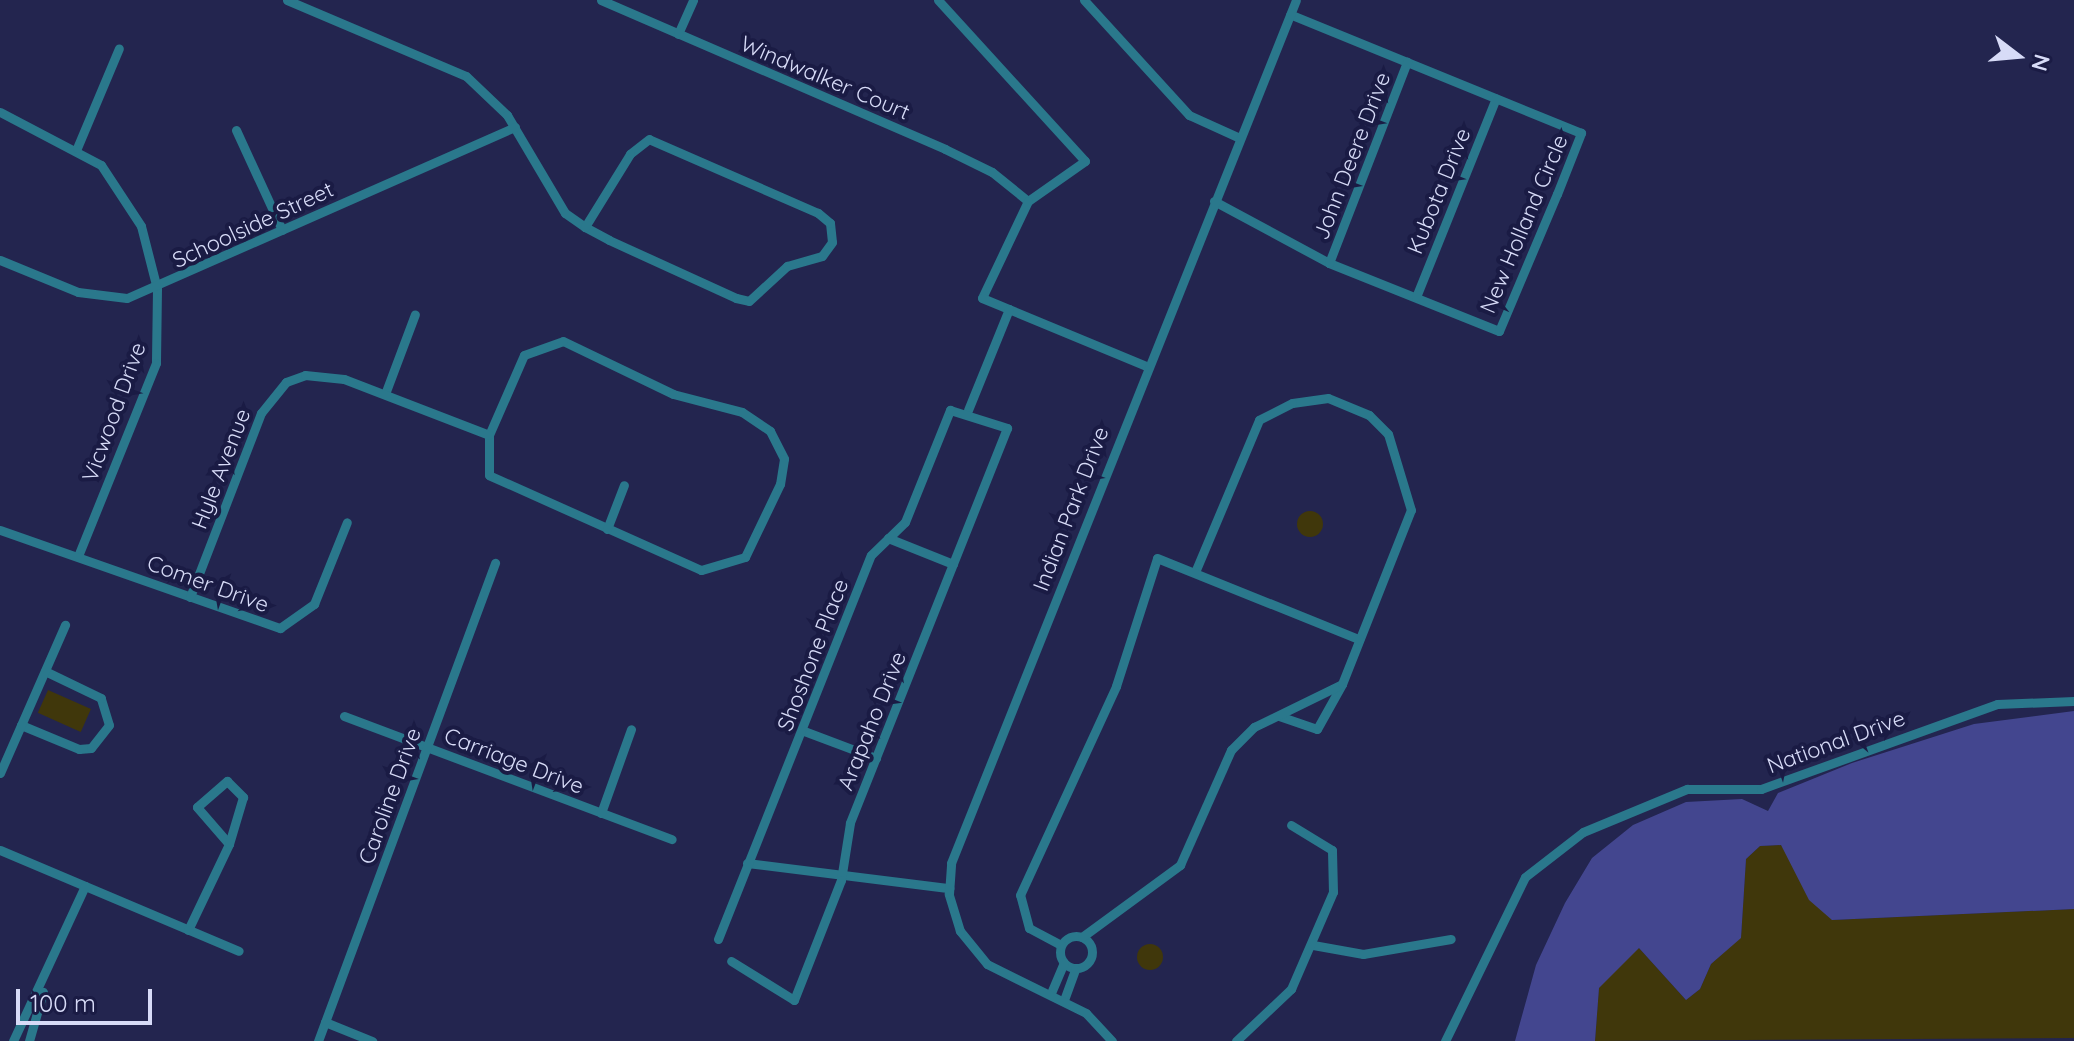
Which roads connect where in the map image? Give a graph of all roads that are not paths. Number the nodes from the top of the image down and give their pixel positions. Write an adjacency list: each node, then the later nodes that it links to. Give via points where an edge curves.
1 (287, 0): 13 (street, via 466,76)
2 (601, 0): 8 (street, Windwalker Court)
3 (693, 0): 8 (street)
4 (938, 0): 17 (street, via 1085,161)
5 (1084, 0): 15 (street, via 1189,115)
6 (1296, 0): 7 (street, Indian Park Drive)
7 (1290, 14): 10 (street, New Holland Circle); 15 (street, Indian Park Drive)
8 (678, 34): 17 (street, Windwalker Court, via 945,149 992,172)
9 (119, 48): 16 (street)
10 (1407, 62): 11 (street, New Holland Circle); 22 (street, John Deere Drive)
11 (1496, 98): 24 (street, Kubota Drive); 24 (street, New Holland Circle, via 1581,133 1557,194 1499,331)
12 (0, 112): 16 (street, Vicwood Drive)
13 (515, 127): 19 (street, via 553,197); 20 (street, Schoolside Street)
14 (236, 130): 20 (street)
15 (1240, 138): 18 (street, Indian Park Drive)
16 (77, 148): 23 (street, Vicwood Drive, via 124,193)
17 (1028, 201): 25 (street, via 982,298)
18 (1214, 201): 22 (street, New Holland Circle); 27 (street, Indian Park Drive)
19 (585, 227): 19 (street, via 630,154 649,139 818,213 830,223 832,242 822,256 787,266 749,301)
20 (282, 230): 23 (street, Schoolside Street)
21 (0, 260): 23 (street, Schoolside Street, via 102,298)
22 (1329, 263): 24 (street, New Holland Circle)
23 (157, 289): 36 (street, Vicwood Drive, via 156,363)
24 (1416, 297)
25 (1009, 309): 27 (street); 29 (street)
26 (415, 314): 28 (street)
27 (1146, 366): 62 (street, Indian Park Drive, via 951,863)
28 (385, 394): 30 (street, Hyle Avenue); 40 (street, Hyle Avenue, via 324,374 286,382 271,394)
29 (968, 410): 35 (street, Shoshone Place, via 950,410 905,522); 38 (street, Arapaho Drive, via 1007,428)
30 (489, 435): 33 (street, via 489,475); 33 (street, via 524,355 563,341 673,394 742,412 770,431 784,459 762,527 745,557 726,568 701,570)
31 (624, 485): 33 (street)
32 (347, 522): 40 (street, Comer Drive, via 301,619 280,628)
33 (607, 529)
34 (0, 530): 36 (street, Comer Drive)
35 (888, 538): 38 (street); 50 (street, Shoshone Place, via 871,555)
36 (78, 556): 40 (street, Comer Drive)
37 (495, 563): 51 (street, Caroline Drive)
38 (953, 564): 52 (street, Arapaho Drive)
39 (1195, 572): 42 (street); 42 (street, via 1259,420 1302,401 1348,405 1388,434 1411,510); 67 (street, via 1157,558 1116,686 1020,895 1029,928)
40 (190, 597)
41 (65, 625): 43 (street)
42 (1359, 639): 44 (street)
43 (45, 671): 48 (street); 48 (street, via 101,698 109,725 91,748 79,749)
44 (1342, 684): 47 (street); 47 (street, via 1317,729)
45 (2074, 701): 83 (street, National Drive, via 1997,704 1761,789 1687,789 1602,821 1525,877)
46 (344, 716): 51 (street, Carriage Drive)
47 (1279, 716): 64 (street, via 1254,727 1231,750 1180,865)
48 (21, 725): 53 (street)
49 (631, 729): 54 (street)
50 (804, 731): 52 (street); 59 (street, Shoshone Place)
51 (427, 748): 54 (street, Carriage Drive); 76 (street, Caroline Drive)
52 (876, 758): 60 (street, Arapaho Drive, via 850,823)
53 (0, 773)
54 (601, 813): 56 (street, Carriage Drive)
55 (1291, 825): 68 (street, via 1332,850 1336,864)
56 (672, 839)
57 (229, 844): 57 (street, via 197,807 227,781 243,797); 63 (street)
58 (0, 850): 61 (street)
59 (747, 863): 60 (street); 65 (street, Shoshone Place)
60 (841, 880): 62 (street); 70 (street, Arapaho Drive, via 794,1000)
61 (85, 886): 63 (street); 73 (street)
62 (949, 888): 74 (street, Indian Park Drive, via 960,931 987,964)
63 (188, 930): 69 (street)
64 (1082, 937): 67 (street); 72 (street, via 1092,953)
65 (718, 939)
66 (1451, 939): 68 (street, via 1363,954)
67 (1061, 945): 71 (street)
68 (1313, 945): 82 (street, via 1291,989)
69 (239, 951)
70 (731, 961)
71 (1064, 963): 72 (street); 74 (street)
72 (1075, 969): 75 (street)
73 (45, 981): 77 (street); 78 (street)
74 (1051, 993): 75 (street, Indian Park Drive)
75 (1064, 1000): 81 (street, Indian Park Drive)
76 (325, 1022): 79 (street, Caroline Drive); 80 (street)
77 (13, 1041)
78 (29, 1041)
79 (318, 1041)
80 (372, 1041)
81 (1112, 1041)
82 (1236, 1041)
83 (1445, 1041)

